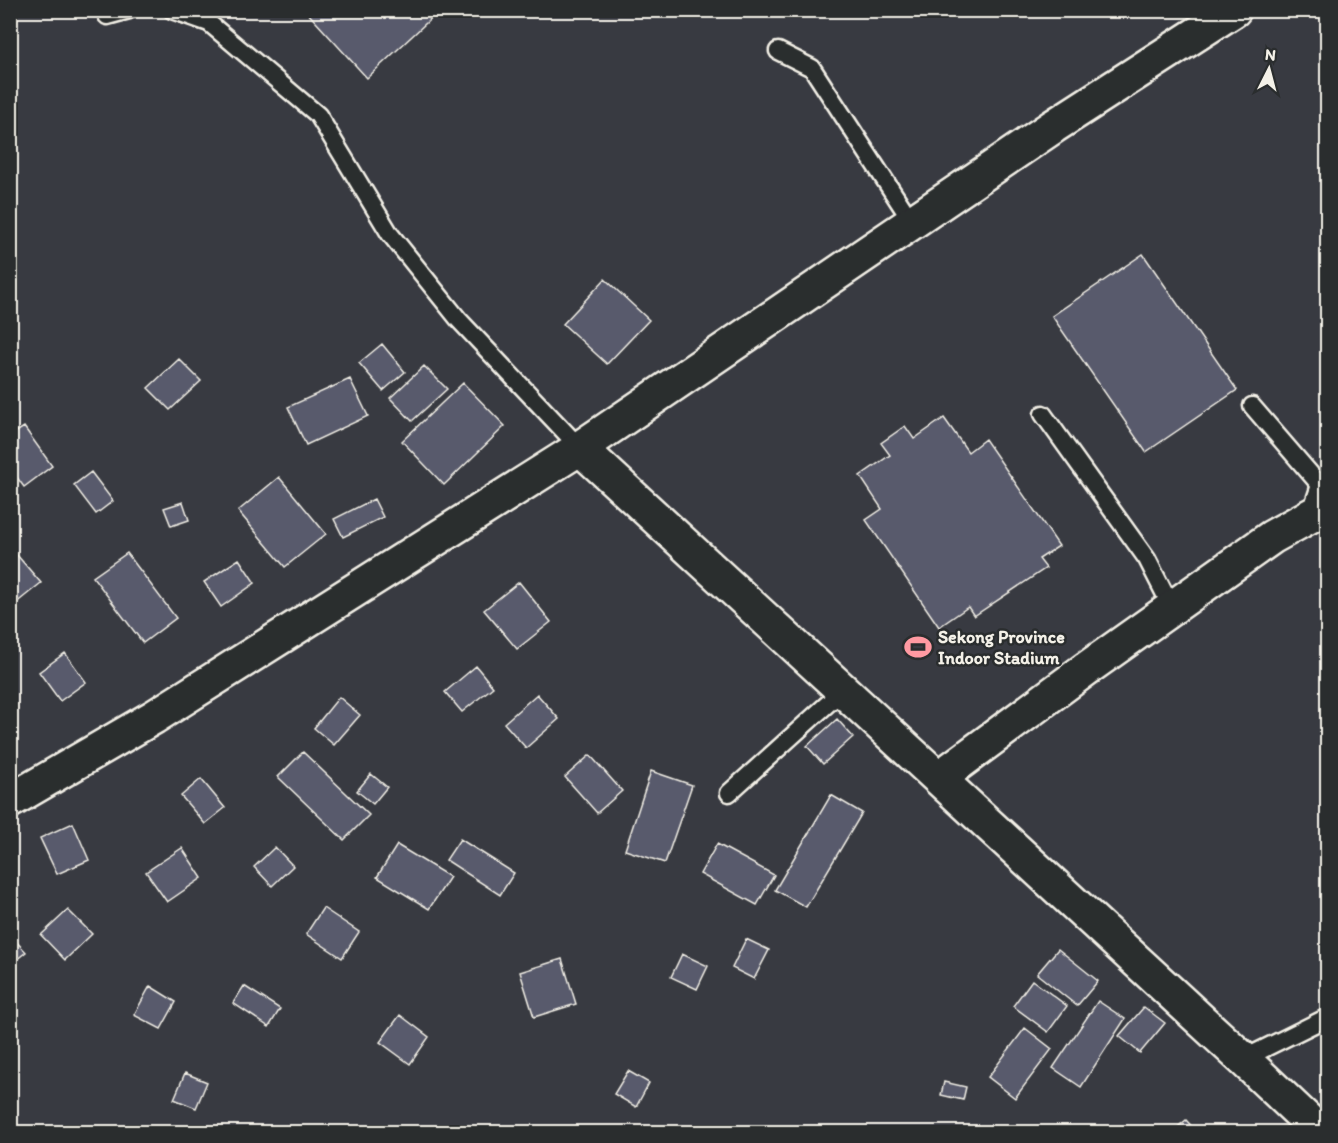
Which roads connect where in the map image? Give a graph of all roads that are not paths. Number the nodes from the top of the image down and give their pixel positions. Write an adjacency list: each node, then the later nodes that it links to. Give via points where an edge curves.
1 (129, 10): 4 (lane)
2 (172, 10): 9 (lane, via 209,23 318,115 390,234 459,320)
3 (1234, 10): 6 (street)
4 (107, 16)
5 (778, 51): 6 (lane, via 812,68)
6 (912, 222): 9 (street)
7 (1252, 406): 10 (lane, via 1320,485)
8 (1043, 414): 11 (lane, via 1147,560)
9 (580, 448): 12 (street); 15 (street, via 154,717)
10 (1319, 511): 11 (street, via 1272,537)
11 (1172, 608): 13 (street)
12 (843, 690): 13 (street); 14 (lane)
13 (939, 778): 17 (street)
14 (729, 793)
15 (10, 801)
16 (1328, 1017): 17 (lane)
17 (1243, 1059): 18 (street)
18 (1320, 1132)

